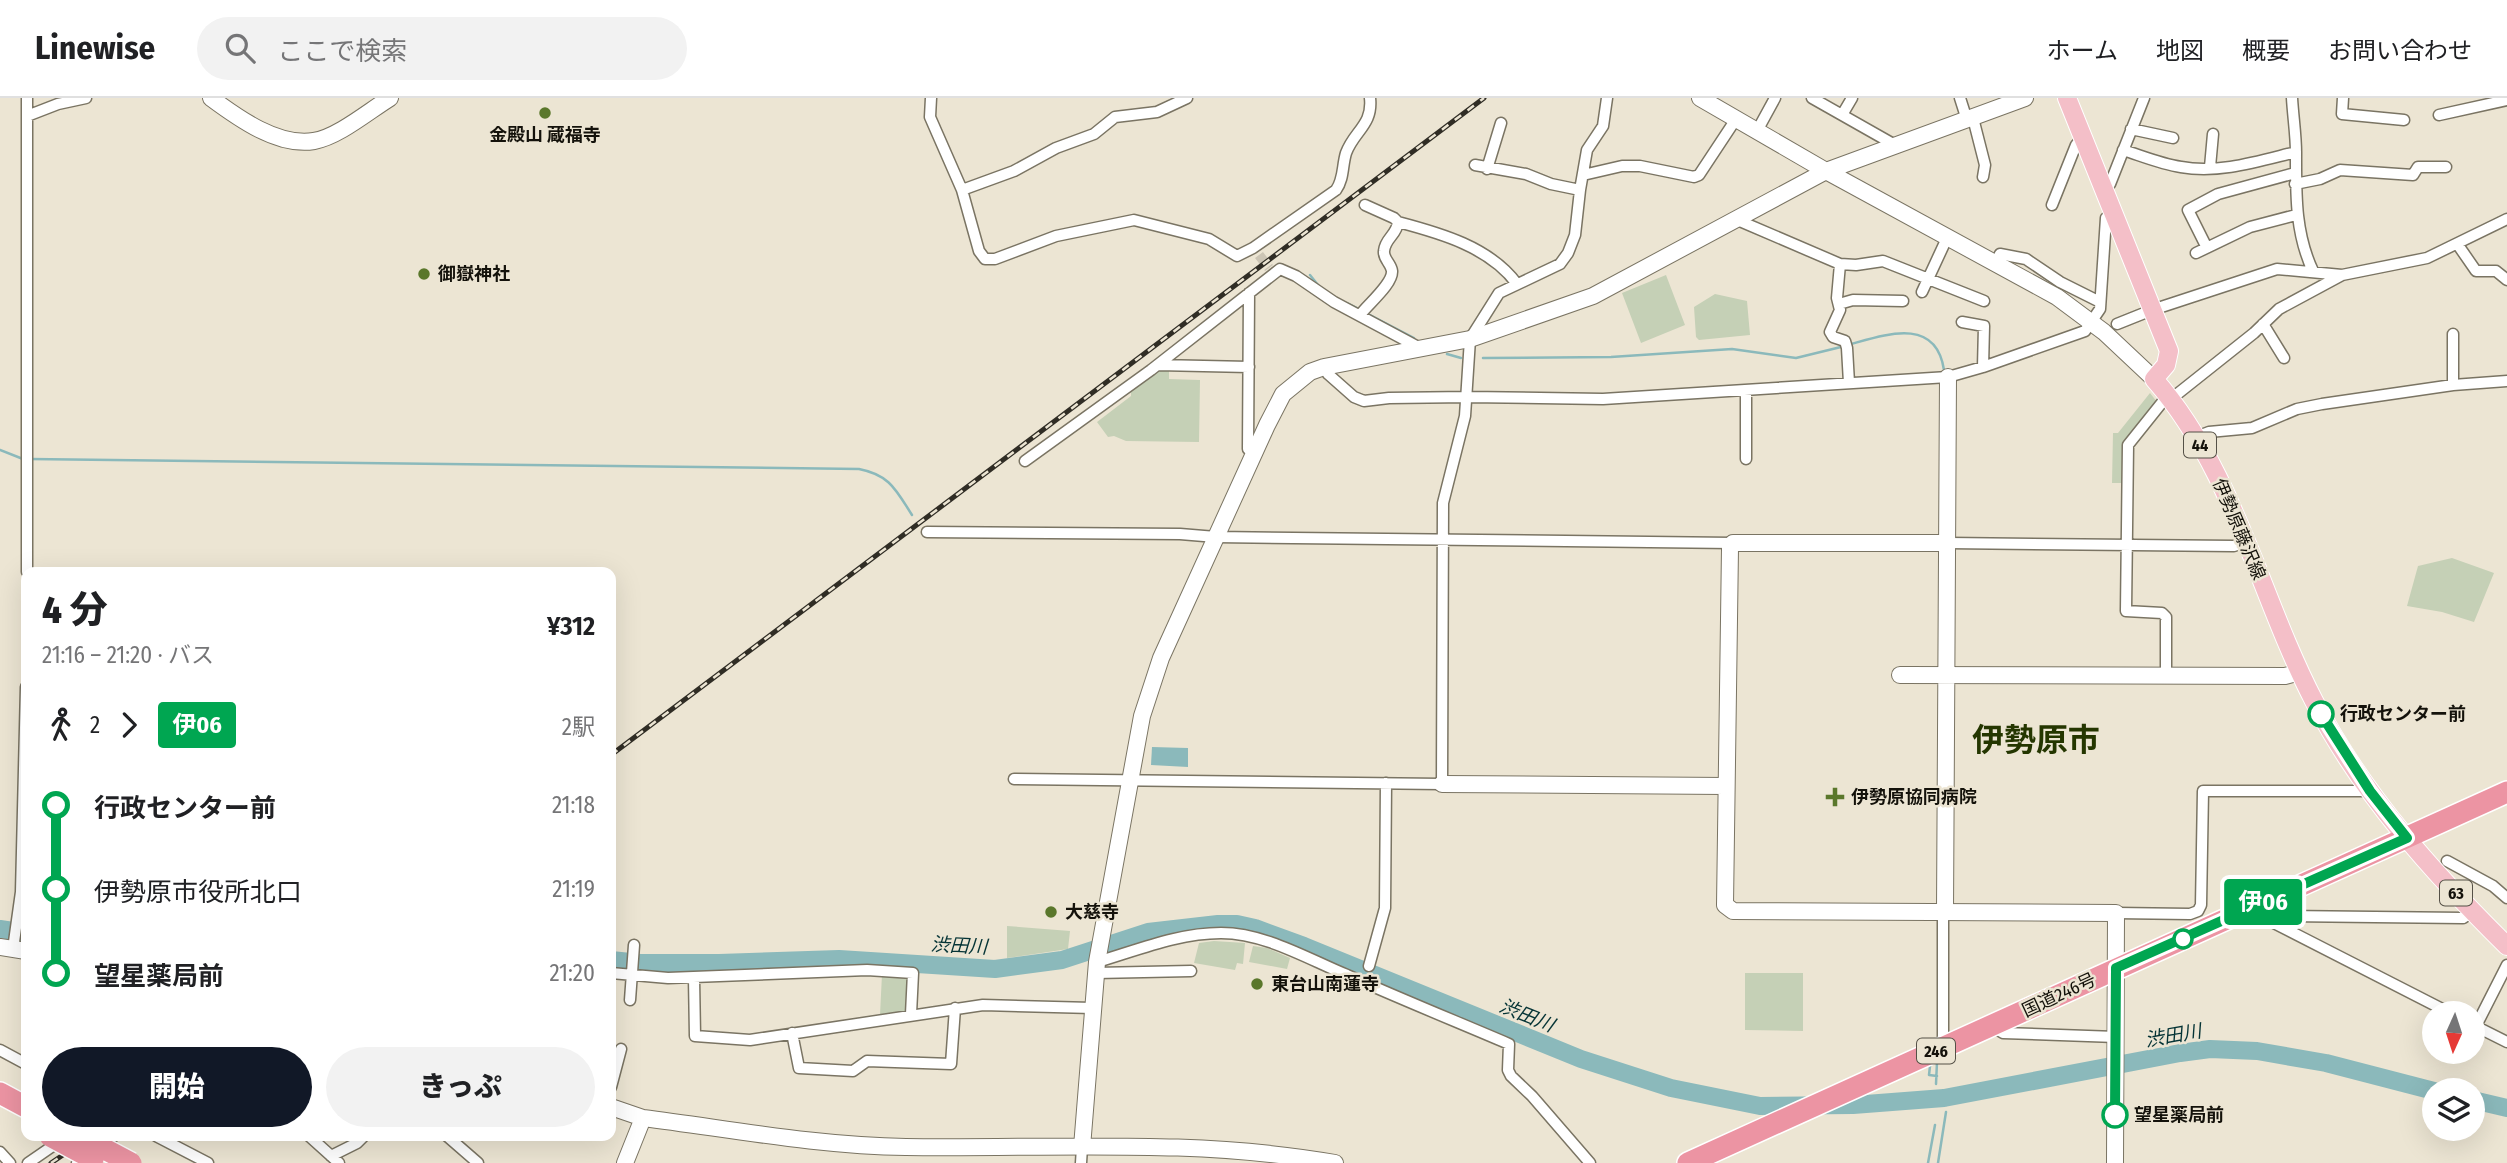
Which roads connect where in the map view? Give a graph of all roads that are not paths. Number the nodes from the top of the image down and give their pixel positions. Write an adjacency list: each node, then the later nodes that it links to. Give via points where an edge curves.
1 (27, 98): 22 (street)
2 (86, 98): 22 (street)
3 (211, 98): 4 (street, via 267,133 313,141)
4 (390, 98)
5 (931, 98): 42 (street, via 930,117)
6 (1187, 98): 42 (street, via 1157,113 1115,117 1094,134)
7 (1370, 98): 42 (street, via 1370,116 1345,155 1336,190 1256,252 1237,256 1209,239 1134,220 1056,236 985,259)
8 (1607, 98): 38 (street, via 1603,126 1587,150)
9 (1700, 98): 23 (street)
10 (1775, 98): 28 (street)
11 (1812, 98): 20 (street)
12 (1852, 98): 20 (street)
13 (1960, 98): 24 (street)
14 (2025, 98): 24 (street)
15 (2067, 98): 30 (main road)
16 (2144, 98): 27 (street)
17 (2293, 98): 34 (street)
18 (2343, 98): 25 (street, via 2342,114)
19 (2507, 100): 21 (street)
20 (1842, 115): 32 (street)
21 (2439, 115)
22 (27, 116): 99 (street)
23 (1736, 119): 28 (street); 38 (street, via 1699,176 1640,166)
24 (1970, 119): 32 (street); 39 (street, via 1986,165)
25 (2404, 120)
26 (1501, 123): 43 (street, via 1481,167)
27 (2131, 129): 31 (street); 33 (street)
28 (1757, 131): 37 (street)
29 (2213, 134): 35 (street)
30 (2083, 137): 41 (main road); 45 (street)
31 (2173, 138)
32 (1895, 145): 37 (street)
33 (2123, 150): 35 (street, via 2164,164); 41 (street, via 2110,184)
34 (2296, 152): 35 (street, via 2237,166); 40 (street)
35 (2210, 167)
36 (2446, 167): 40 (street, via 2418,167 2413,175 2340,170 2320,178)
37 (1826, 171): 48 (street); 51 (street)
38 (1583, 175): 43 (street)
39 (1983, 177)
40 (2295, 178): 47 (street); 47 (street, via 2218,194 2188,210 2201,250 2250,227)
41 (2103, 188): 46 (main road)
42 (962, 190)
43 (1580, 190): 59 (street, via 1568,254 1560,264)
44 (1365, 205): 50 (street)
45 (2052, 205)
46 (2114, 215): 64 (street, via 2106,218); 66 (main road)
47 (2297, 215): 55 (street)
48 (1735, 219): 53 (street); 73 (street, via 1593,296)
49 (2507, 219): 52 (street)
50 (1398, 222): 59 (street, via 1447,235 1474,248 1506,269); 67 (street, via 1384,250 1391,267 1389,283)
51 (1947, 238): 54 (street); 57 (street)
52 (2458, 245): 56 (street, via 2427,258); 58 (street, via 2476,271 2496,271)
53 (1840, 264): 57 (street, via 1883,261); 65 (street)
54 (1995, 264): 64 (street, via 2000,254 2026,258); 69 (street)
55 (2313, 271): 56 (street); 66 (street, via 2277,269)
56 (2342, 275): 71 (street, via 2279,309)
57 (1928, 277): 60 (street); 63 (street)
58 (2507, 280)
59 (1517, 284): 73 (street, via 1499,293)
60 (1922, 292)
61 (1249, 293): 67 (street, via 1271,270 1280,269); 76 (street); 77 (street)
62 (1903, 301): 65 (street)
63 (1984, 301)
64 (2100, 302): 69 (street)
65 (1839, 304): 83 (street, via 1830,332 1846,345)
66 (2152, 310): 70 (street); 81 (main road, via 2169,351 2166,365)
67 (1360, 315): 74 (street)
68 (1962, 322): 79 (street, via 1990,327)
69 (2092, 322): 79 (street, via 2085,331); 81 (street)
70 (2117, 324)
71 (2263, 324): 75 (street); 87 (street)
72 (2454, 334): 84 (street)
73 (1470, 339): 74 (street); 86 (street)
74 (1420, 348): 78 (street)
75 (2284, 358)
76 (1158, 365): 77 (street); 91 (street)
77 (1249, 367): 89 (street, via 1248,449)
78 (1324, 367): 86 (street, via 1359,400); 89 (street, via 1283,394)
79 (1983, 368): 80 (street)
80 (1948, 377): 83 (street); 97 (street)
81 (2154, 379): 87 (main road, 伊勢原藤沢線 / 44)
82 (2507, 381): 84 (street)
83 (1849, 383): 85 (street)
84 (2453, 385): 88 (street, via 2309,407 2252,428)
85 (1746, 390): 86 (street, via 1603,399); 90 (street)
86 (1468, 397): 94 (street, via 1443,503)
87 (2170, 397): 88 (main road, 伊勢原藤沢線 / 44); 98 (street, via 2128,444)
88 (2196, 437): 95 (main road, 伊勢原藤沢線 / 44)
89 (1254, 454): 93 (street)
90 (1746, 460)
91 (1026, 461)
92 (927, 532): 93 (street)
93 (1216, 537): 94 (street); 105 (street, via 1147,694)
94 (1442, 540): 96 (street); 107 (street)
95 (2245, 542): 98 (street, via 2234,546); 100 (main road, 伊勢原藤沢線 / 44)
96 (1733, 543): 97 (street); 108 (street)
97 (1948, 543): 98 (street); 101 (street)
98 (2127, 544): 102 (street, via 2126,611 2166,617)
99 (27, 567)
100 (2300, 671): 102 (street, via 2285,676); 109 (main road, 伊勢原藤沢線 / 44, via 2331,732)
101 (1946, 674): 102 (street); 103 (street); 115 (street)
102 (2165, 675)
103 (1900, 676)
104 (1014, 779): 105 (street)
105 (1129, 781): 106 (street); 122 (street)
106 (1386, 783): 107 (street); 123 (street, via 1385,908)
107 (1442, 784): 108 (street)
108 (1726, 786): 115 (street, via 1725,903 1729,910)
109 (2370, 791): 111 (main road, 伊勢原藤沢線 / 44); 117 (street, via 2203,791 2198,911)
110 (2507, 792): 111 (highway, 国道246号 / 246)
111 (2407, 838): 116 (main road, 63); 118 (highway, 国道246号 / 246)
112 (2446, 860): 114 (street)
113 (21, 892): 121 (street)
114 (2507, 898)
115 (1945, 911): 117 (street); 141 (street)
116 (2472, 912): 118 (street, via 2463,918); 120 (main road, 63)
117 (2116, 913): 125 (street)
118 (2261, 914): 125 (highway, 国道246号 / 246); 131 (street)
119 (634, 944): 128 (street)
120 (2507, 946)
121 (13, 947)
122 (1097, 965): 126 (street); 133 (street); 174 (street, via 1144,946 1230,934 1264,941 1364,981 1509,1044 1511,1076)
123 (1369, 965)
124 (2507, 965): 132 (street)
125 (2116, 968): 136 (highway, 国道246号 / 246); 139 (street)
126 (1191, 971)
127 (616, 973): 128 (street)
128 (633, 974): 129 (street); 130 (street)
129 (694, 978): 135 (street, via 815,971 913,973); 138 (street, via 695,1036 750,1040)
130 (630, 1000)
131 (2427, 1001)
132 (2485, 1007)
133 (1092, 1008): 134 (street, via 983,1005); 161 (street)
134 (955, 1009): 135 (street); 138 (street, via 951,1064 867,1060 853,1071 799,1068)
135 (911, 1014): 138 (street)
136 (1991, 1026): 139 (street, via 2003,1033); 141 (highway, 国道246号 / 246)
137 (2485, 1031): 140 (street)
138 (792, 1033)
139 (2116, 1037): 175 (street)
140 (2507, 1042)
141 (1943, 1048): 164 (highway, 国道246号 / 246)
142 (621, 1049): 145 (street)
143 (0, 1050): 144 (street)
144 (21, 1061)
145 (616, 1068)
146 (0, 1093): 147 (highway)
147 (21, 1104)
148 (0, 1109): 151 (highway)
149 (616, 1109): 150 (street)
150 (643, 1118): 161 (street, via 876,1146); 172 (street)
151 (21, 1120)
152 (59, 1141): 169 (highway, bridge)
153 (61, 1141): 167 (street)
154 (89, 1141): 170 (highway, bridge)
155 (107, 1141): 168 (street)
156 (165, 1141): 165 (street)
157 (314, 1141): 163 (street)
158 (359, 1141): 163 (street)
159 (453, 1141): 171 (street)
160 (0, 1152): 166 (street)
161 (1082, 1155): 162 (street, via 1214,1149)
162 (1279, 1159): 173 (street)
163 (335, 1160)
164 (1701, 1160)
165 (200, 1161)
166 (10, 1163)
167 (28, 1163)
168 (77, 1163)
169 (101, 1163)
170 (131, 1163)
171 (478, 1163)
172 (625, 1163)
173 (1335, 1163)
174 (1590, 1163)
175 (2115, 1163)

